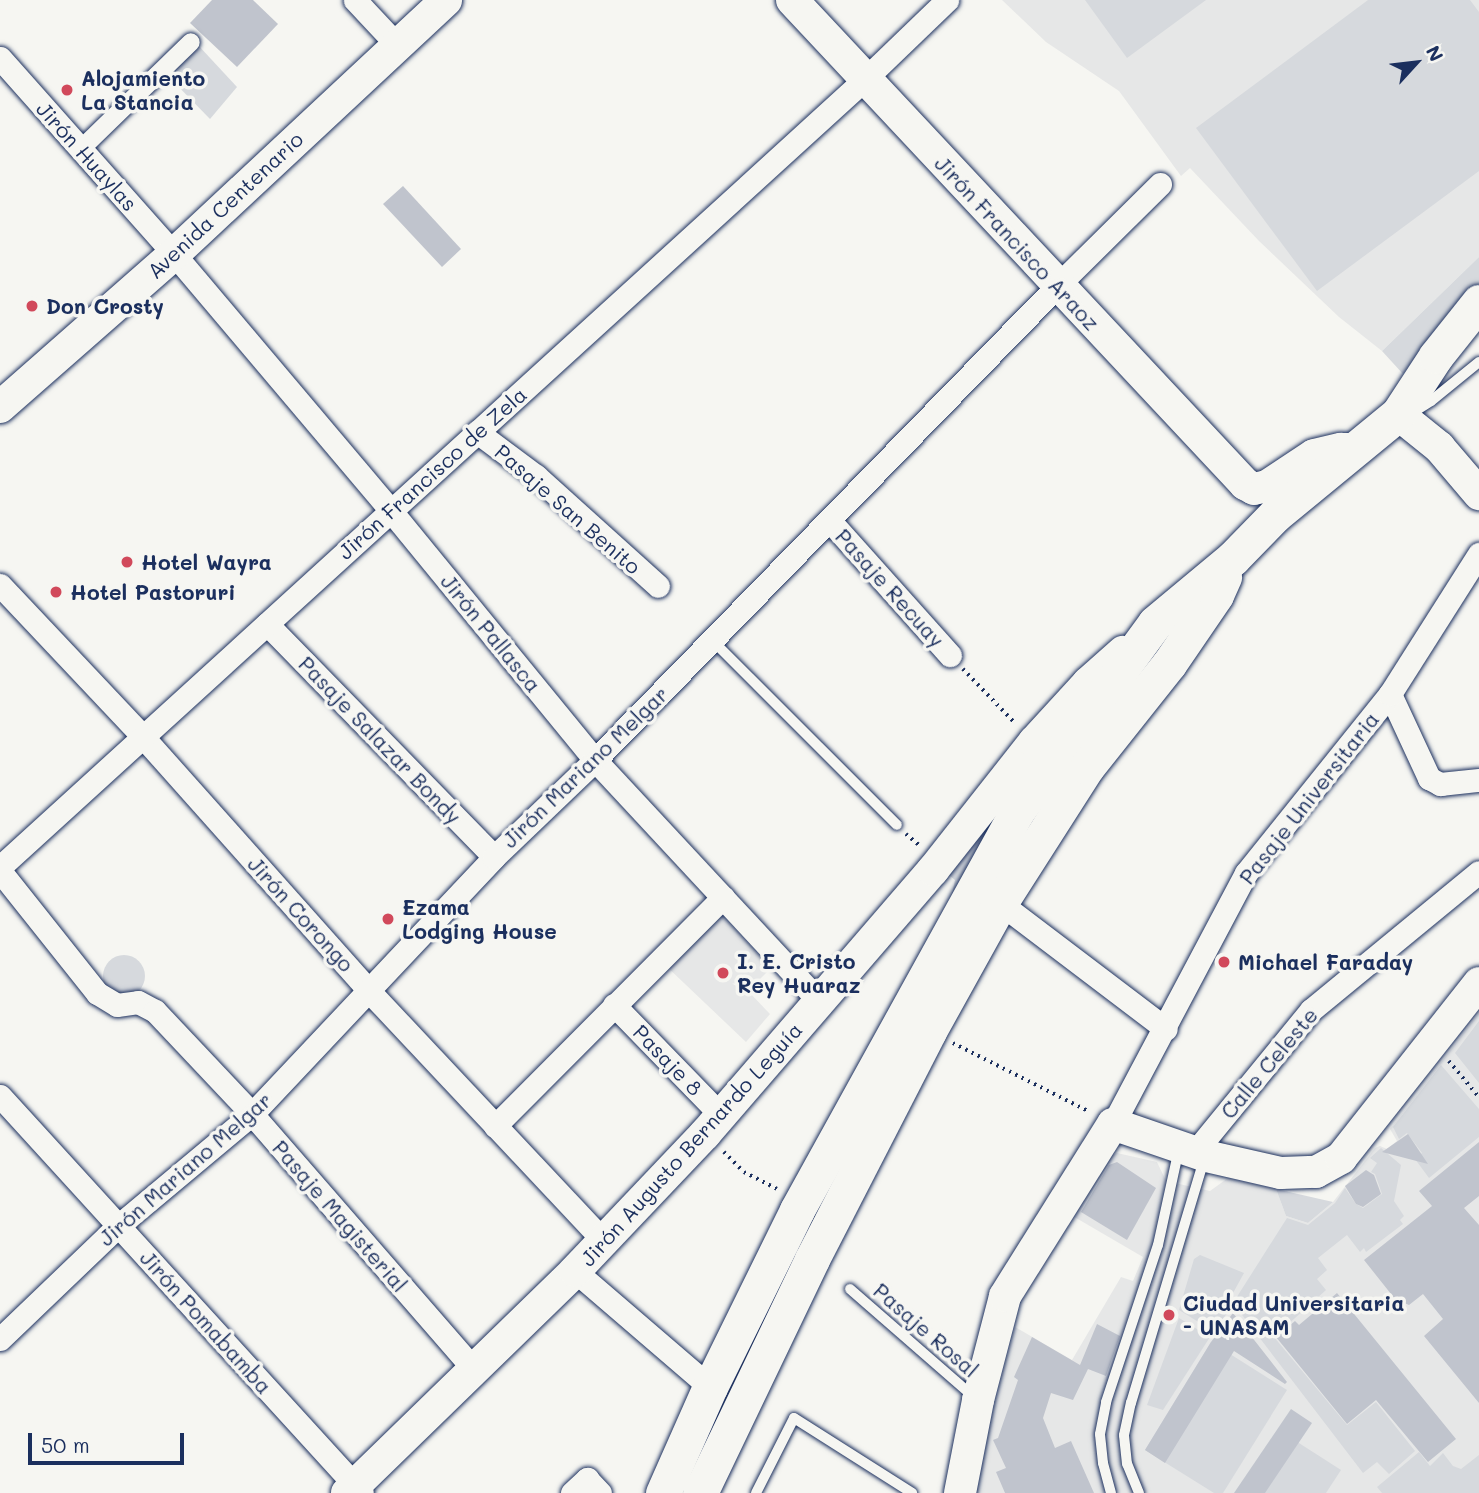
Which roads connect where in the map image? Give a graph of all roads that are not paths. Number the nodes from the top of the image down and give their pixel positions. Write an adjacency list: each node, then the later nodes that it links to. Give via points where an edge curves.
1 (355, 0): 6 (street)
2 (446, 0): 6 (main road, Avenida Centenario)
3 (792, 0): 8 (main road, Jirón Francisco Araoz)
4 (947, 0): 8 (street, Jirón Francisco de Zela)
5 (191, 42): 9 (street)
6 (398, 46): 11 (main road, Avenida Centenario)
7 (0, 58): 9 (street, Jirón Huaylas)
8 (865, 79): 12 (main road, Jirón Francisco Araoz); 17 (street, Jirón Francisco de Zela)
9 (81, 149): 11 (street, Jirón Huaylas)
10 (1160, 184): 12 (street, Jirón Mariano Melgar)
11 (174, 254): 15 (main road, Avenida Centenario); 20 (street, Jirón Pallasca)
12 (1057, 286): 18 (main road, Jirón Francisco Araoz, via 1245,484 1254,489 1267,486 1314,455 1341,449); 21 (street, Jirón Mariano Melgar)
13 (1479, 302): 16 (main road)
14 (1479, 362): 16 (lane, via 1416,412)
15 (0, 407)
16 (1398, 414): 18 (main road); 19 (main road, via 1439,447)
17 (477, 432): 20 (street, Jirón Francisco de Zela); 25 (street, Pasaje San Benito, via 536,477)
18 (1349, 456): 23 (main road, via 1268,522)
19 (1479, 494)
20 (391, 511): 27 (street, Jirón Francisco de Zela); 32 (street, Jirón Pallasca)
21 (830, 521): 28 (street, Jirón Mariano Melgar); 29 (street, Pasaje Recuay)
22 (1479, 554): 30 (street, Pasaje Universitaria)
23 (1233, 558): 26 (main road); 39 (main road, via 1169,664)
24 (0, 585): 31 (street, Jirón Corongo)
25 (658, 586)
26 (1156, 623): 39 (main road, via 1016,813); 42 (main road, Jirón Augusto Bernardo Leguía, via 1088,683 1034,742)
27 (267, 624): 31 (street, Jirón Francisco de Zela); 35 (street, Pasaje Salazar Bondy)
28 (713, 641): 32 (street, Jirón Mariano Melgar); 34 (lane)
29 (950, 655)
30 (1390, 694): 33 (street, via 1429,778 1440,784); 44 (street, Pasaje Universitaria, via 1247,873)
31 (143, 737): 36 (street, Jirón Francisco de Zela); 41 (street, Jirón Corongo)
32 (596, 760): 35 (street, Jirón Mariano Melgar); 38 (street, Jirón Pallasca)
33 (1479, 780)
34 (897, 825)
35 (494, 857): 41 (street, Jirón Mariano Melgar)
36 (0, 869): 46 (street, Pasaje Magisterial, via 97,993 117,1005 138,1002 155,1011)
37 (1479, 872): 50 (street, Calle Celeste, via 1311,1010)
38 (723, 897): 42 (street, Jirón Pallasca); 43 (street)
39 (986, 898): 44 (street); 57 (main road, via 802,1202); 62 (main road, via 929,1031 812,1259)
40 (1479, 983): 50 (main road, via 1341,1158 1316,1172 1281,1173)
41 (369, 991): 46 (street, Jirón Mariano Melgar); 49 (street, Jirón Corongo)
42 (820, 1002): 48 (main road, Jirón Augusto Bernardo Leguía)
43 (614, 1005): 48 (street, Pasaje 8); 49 (street)
44 (1166, 1029): 47 (street, Pasaje Universitaria)
45 (0, 1096): 51 (street, Jirón Pomabamba)
46 (251, 1114): 51 (street, Jirón Mariano Melgar); 56 (street, Pasaje Magisterial)
47 (1113, 1124): 50 (main road); 58 (main road, via 1005,1296)
48 (713, 1125): 52 (main road, Jirón Augusto Bernardo Leguía)
49 (495, 1126): 52 (street, Jirón Corongo)
50 (1193, 1152): 65 (lane, via 1104,1413 1100,1434); 66 (lane, via 1179,1251 1124,1435 1127,1464)
51 (118, 1226): 55 (street, Jirón Mariano Melgar); 59 (street, Jirón Pomabamba)
52 (604, 1241): 53 (main road, Jirón Augusto Bernardo Leguía)
53 (576, 1271): 56 (main road, Jirón Augusto Bernardo Leguía); 57 (street)
54 (850, 1289): 58 (lane, Pasaje Rosal)
55 (0, 1339)
56 (473, 1368): 59 (main road, Jirón Augusto Bernardo Leguía)
57 (710, 1387): 61 (main road)
58 (978, 1400): 64 (main road)
59 (355, 1491)
60 (759, 1492): 63 (lane, via 794,1418)
61 (663, 1493)
62 (700, 1493)
63 (912, 1493)
64 (960, 1493)
65 (1111, 1493)
66 (1139, 1493)

